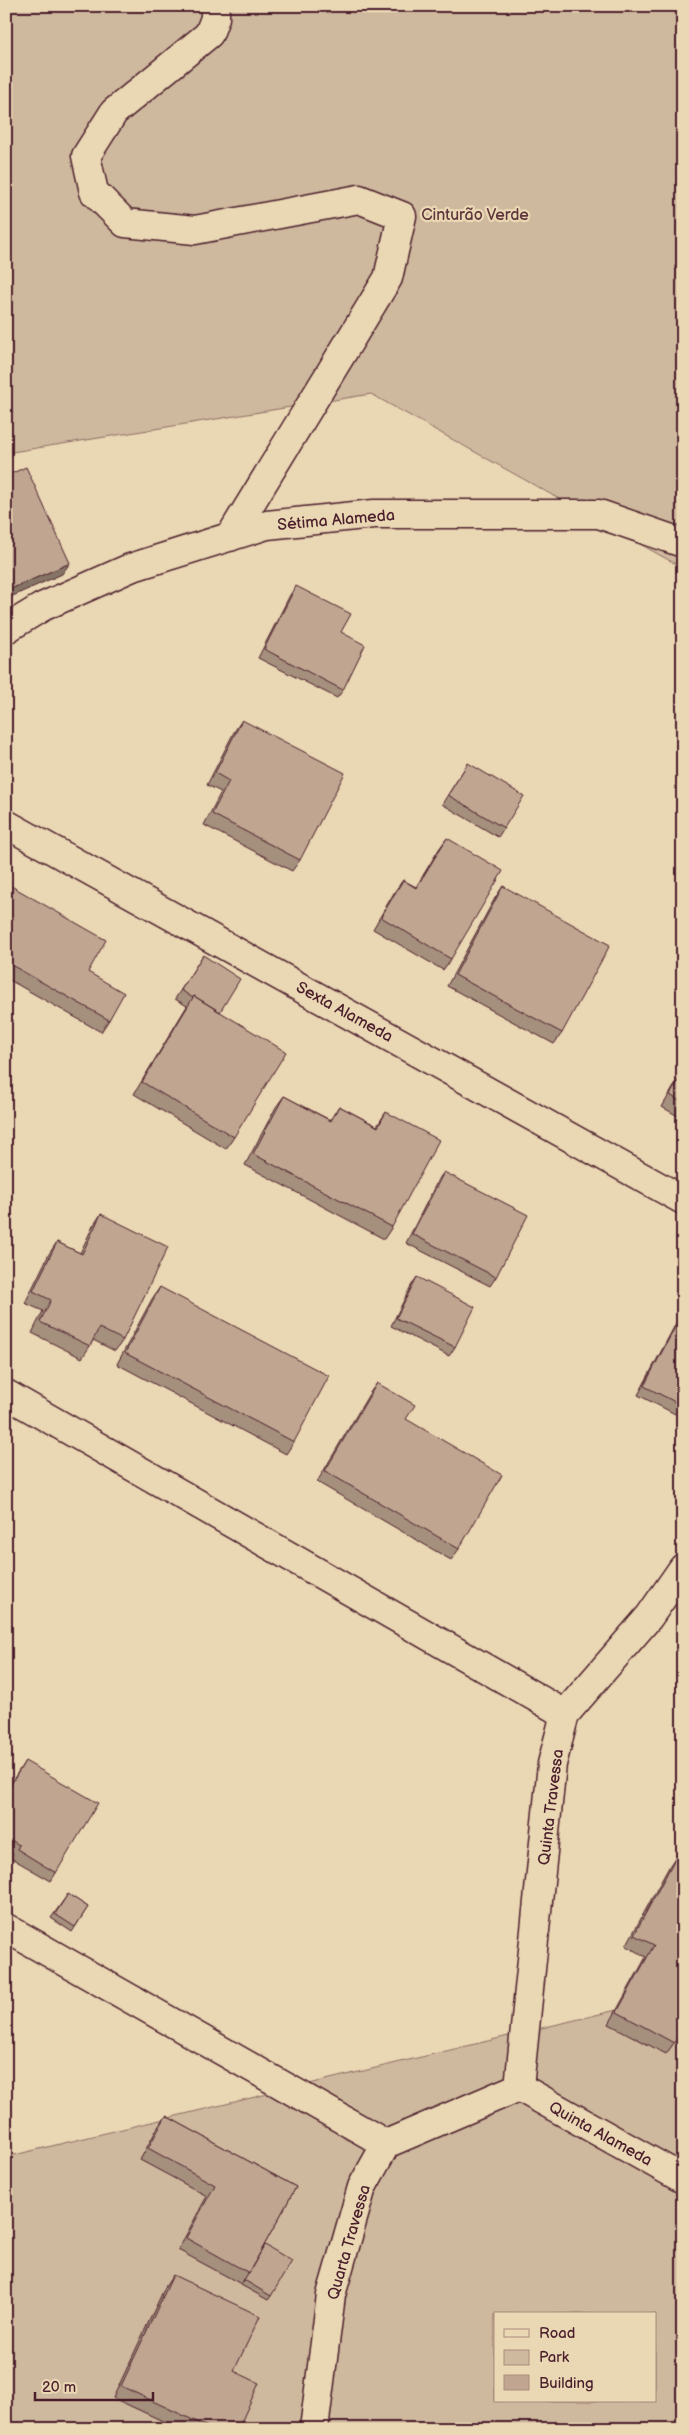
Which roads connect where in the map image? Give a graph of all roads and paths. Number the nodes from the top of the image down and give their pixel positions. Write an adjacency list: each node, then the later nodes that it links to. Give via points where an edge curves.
1 (215, 6): 2 (street, via 215,18 209,34 114,112 86,156 94,192 125,223 195,230 359,199 402,216 388,278)
2 (230, 537): 3 (street, Sétima Alameda, via 267,525 374,514 599,514); 4 (street, Sétima Alameda, via 130,568 42,607)
3 (683, 543)
4 (6, 629)
5 (6, 824): 6 (street, Sexta Alameda)
6 (683, 1200)
7 (6, 1394): 9 (street)
8 (683, 1568): 9 (street, Quinta Travessa, via 649,1617)
9 (565, 1714): 11 (street, Quinta Travessa, via 552,1764)
10 (6, 1928): 12 (street)
11 (519, 2087): 12 (street); 13 (street, Quinta Alameda)
12 (386, 2144): 14 (street, Quarta Travessa, via 362,2187 331,2295)
13 (683, 2179)
14 (314, 2429)

